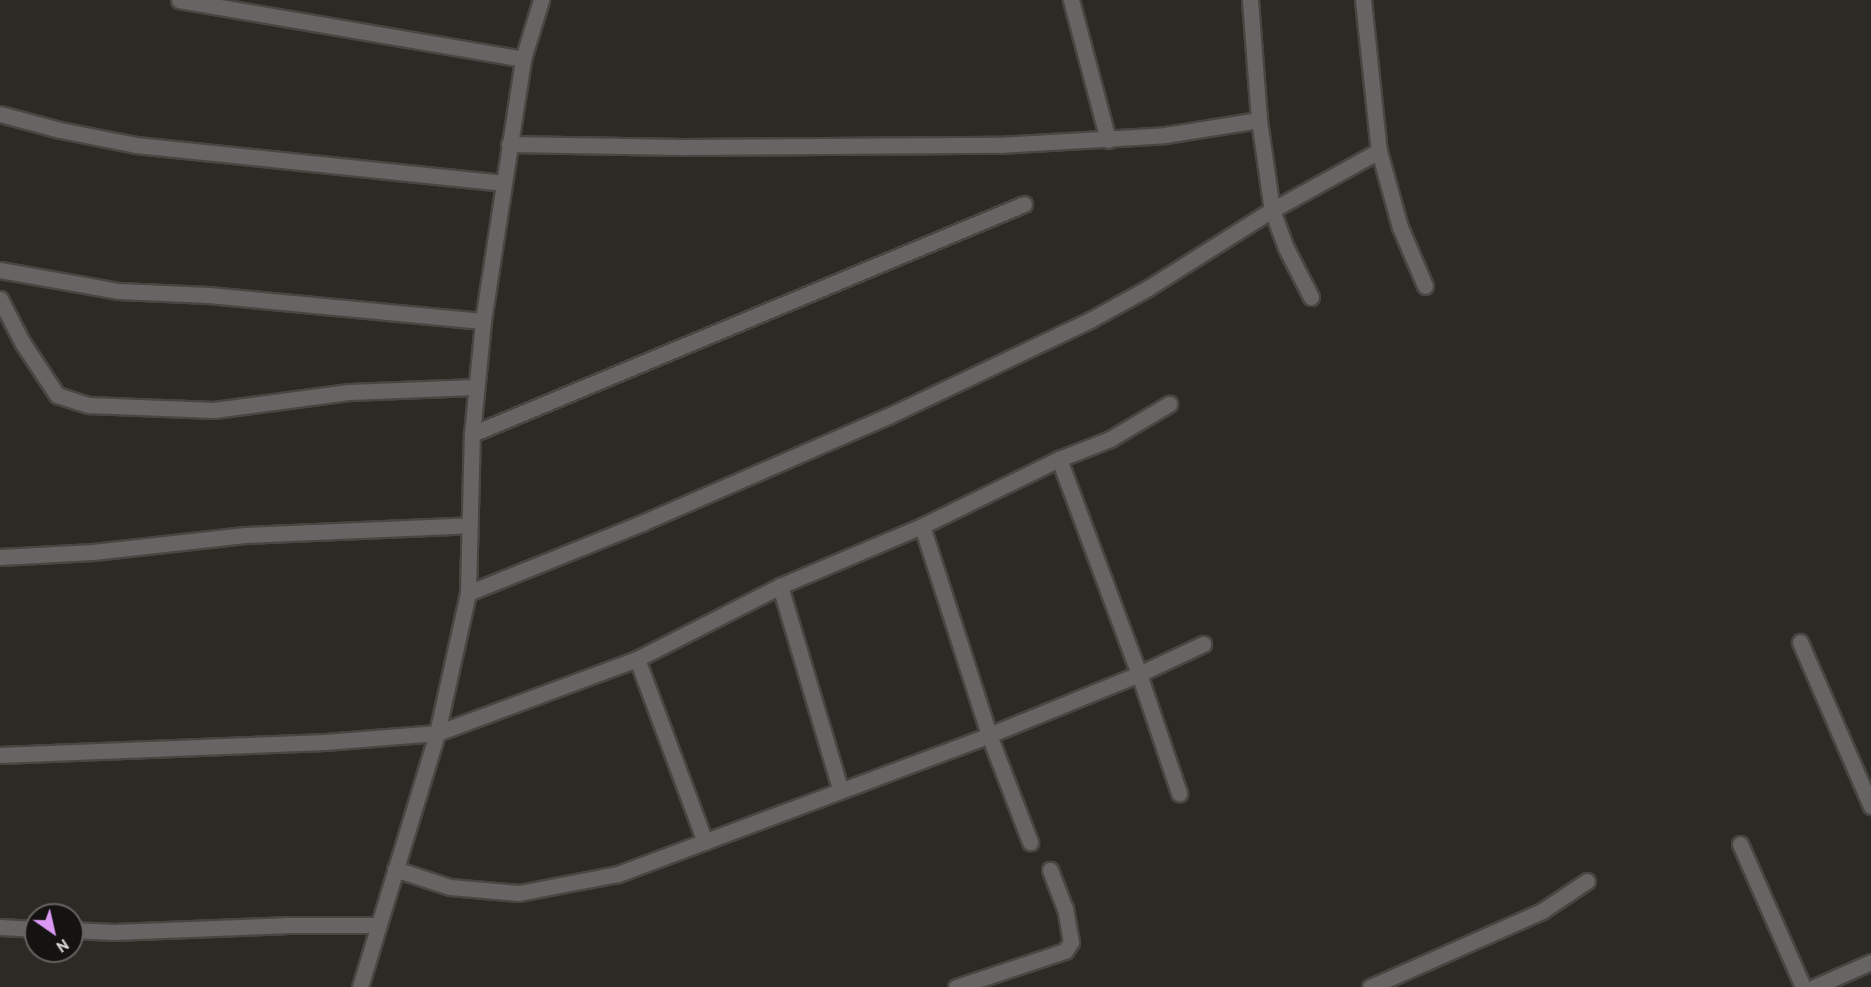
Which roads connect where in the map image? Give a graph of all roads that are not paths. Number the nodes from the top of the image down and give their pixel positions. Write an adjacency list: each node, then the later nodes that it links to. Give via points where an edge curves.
1 (179, 0): 6 (street)
2 (541, 0): 6 (street)
3 (1071, 0): 9 (street)
4 (1250, 0): 8 (street)
5 (1363, 0): 11 (street)
6 (523, 59): 10 (street)
7 (0, 114): 12 (street, via 136,145)
8 (1259, 120): 9 (street); 14 (street)
9 (1108, 140): 10 (street, via 881,147)
10 (509, 144): 12 (street)
11 (1379, 151): 14 (street); 16 (street, via 1401,227)
12 (504, 183): 19 (street)
13 (1024, 204): 22 (street)
14 (1272, 210): 17 (street); 28 (street, via 1117,306 897,412 642,523)
15 (0, 270): 19 (street, via 119,291 208,295)
16 (1425, 286)
17 (1311, 297)
18 (0, 299): 20 (street, via 22,342 57,395 88,405 214,410 349,392)
19 (483, 321): 20 (street)
20 (475, 387): 22 (street)
21 (1169, 404): 23 (street, via 1110,439)
22 (472, 434): 24 (street)
23 (1059, 459): 25 (street); 32 (street)
24 (470, 525): 26 (street, via 245,535 93,552); 28 (street)
25 (922, 526): 27 (street); 34 (street)
26 (0, 557)
27 (780, 586): 31 (street); 36 (street)
28 (468, 593): 33 (street)
29 (1800, 642): 38 (street)
30 (1203, 644): 32 (street)
31 (637, 659): 33 (street); 39 (street)
32 (1139, 674): 34 (street); 37 (street)
33 (437, 733): 35 (street, via 325,742); 42 (street)
34 (989, 735): 36 (street); 40 (street)
35 (0, 755)
36 (840, 789): 39 (street)
37 (1179, 793)
38 (1871, 806)
39 (705, 842): 42 (street, via 618,874 519,893 450,887)
40 (1030, 842)
41 (1740, 844): 53 (street)
42 (394, 869): 45 (street)
43 (1050, 870): 51 (street, via 1065,909 1071,942 1065,951)
44 (1587, 881): 52 (street, via 1542,911)
45 (378, 925): 48 (street); 50 (street)
46 (0, 927): 47 (street)
47 (24, 928)
48 (84, 931)
49 (1871, 962): 54 (street)
50 (360, 987)
51 (956, 987)
52 (1370, 987)
53 (1803, 987)
54 (1814, 987)

